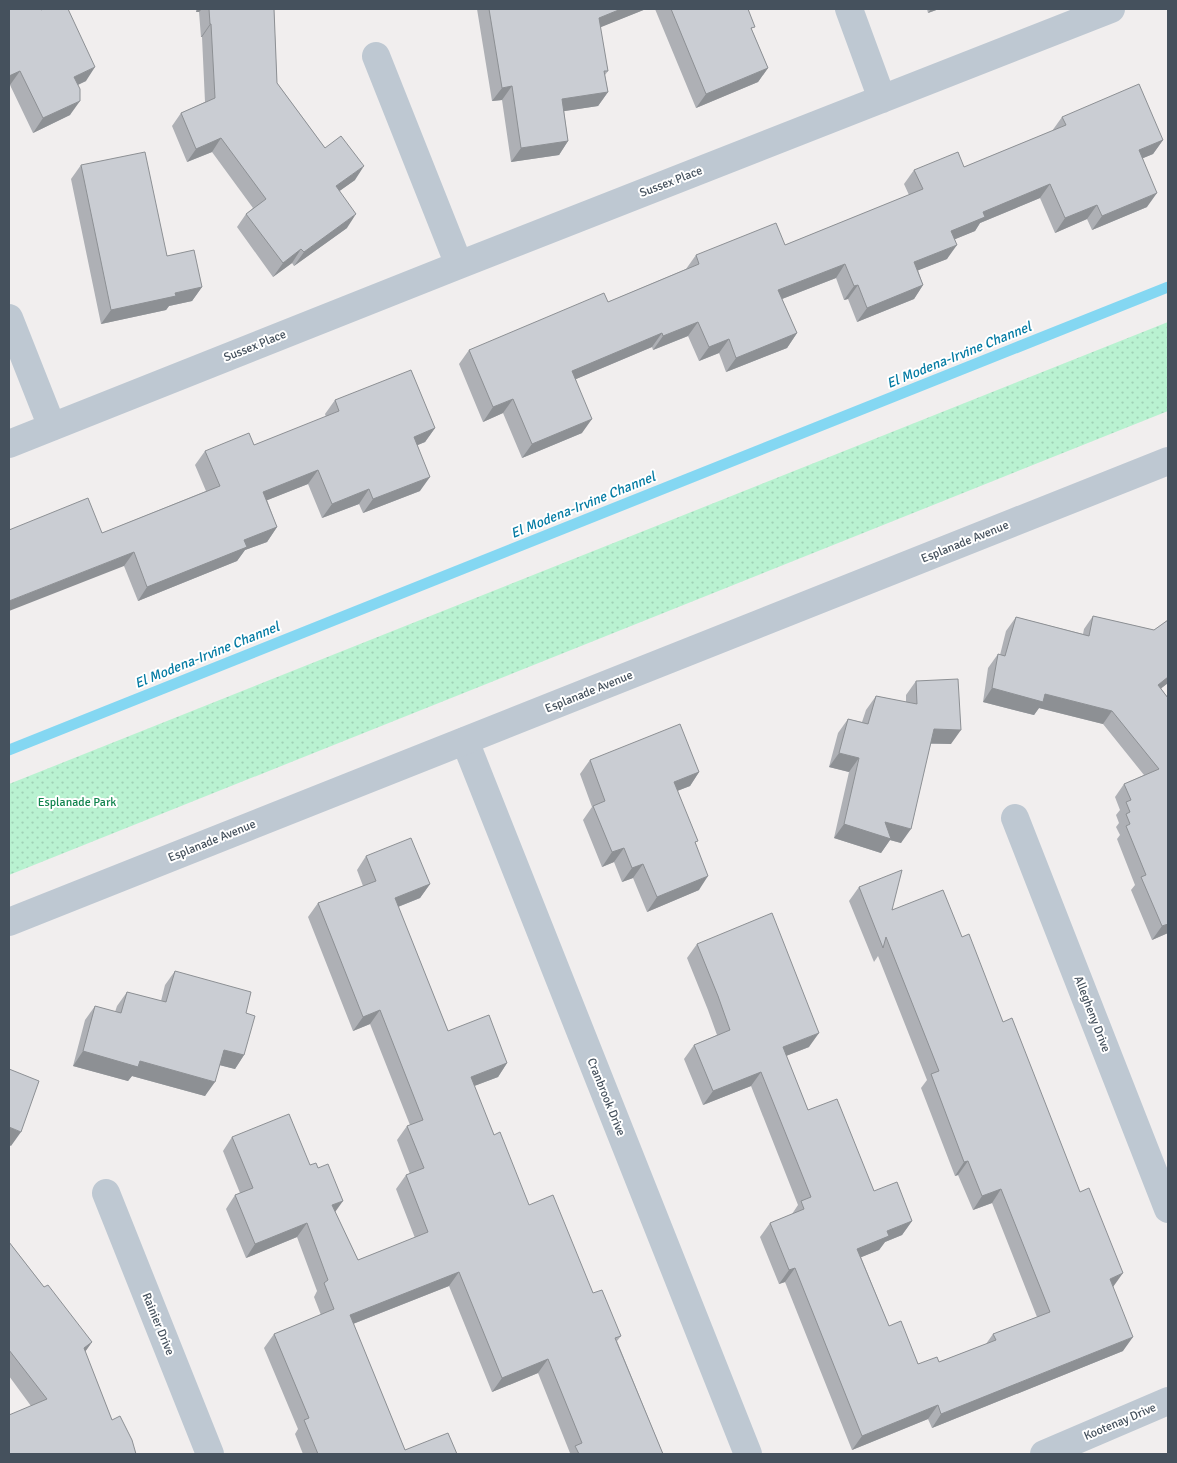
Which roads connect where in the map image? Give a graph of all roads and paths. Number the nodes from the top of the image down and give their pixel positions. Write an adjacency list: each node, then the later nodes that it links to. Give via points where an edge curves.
1 (849, 9): 4 (street)
2 (1111, 9): 4 (street, Sussex Place)
3 (376, 56): 5 (street)
4 (882, 99): 5 (street, Sussex Place)
5 (459, 265): 7 (street, Sussex Place)
6 (9, 318): 7 (street)
7 (52, 427): 8 (street, Sussex Place)
8 (9, 444)
9 (1168, 461): 10 (street, Esplanade Avenue)
10 (465, 741): 12 (street, Esplanade Avenue); 17 (street, Cranbrook Drive)
11 (1015, 818): 14 (street, Allegheny Drive)
12 (9, 922)
13 (106, 1193): 16 (street, Rainier Drive)
14 (1168, 1209)
15 (1168, 1401): 18 (street, Kootenay Drive)
16 (210, 1454)
17 (748, 1454)
18 (1044, 1454)

